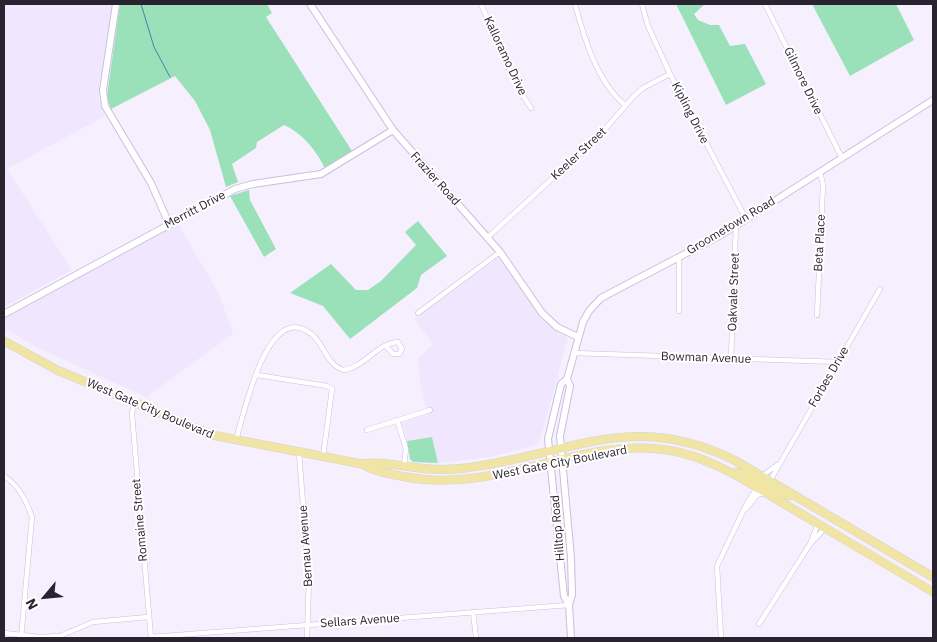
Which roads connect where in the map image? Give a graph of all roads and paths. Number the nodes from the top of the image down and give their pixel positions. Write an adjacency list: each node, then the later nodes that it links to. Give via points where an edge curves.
1 (116, 4): 15 (street, via 103,98 108,115 151,183)
2 (310, 4): 11 (street, Frazier Road)
3 (480, 4): 10 (street, Kalloramo Drive, via 516,85)
4 (575, 4): 9 (street, via 606,85)
5 (642, 4): 7 (street, Kipling Drive, via 648,26)
6 (765, 4): 12 (street, Gilmore Drive)
7 (670, 74): 9 (street, Keeler Street, via 643,88); 14 (street, Kipling Drive)
8 (933, 100): 12 (street, Groometown Road)
9 (625, 105): 17 (street, Keeler Street, via 599,136)
10 (531, 108)
11 (393, 130): 15 (street, Merritt Drive, via 326,172 235,189); 17 (street, Frazier Road)
12 (842, 158): 13 (street, Groometown Road)
13 (820, 172): 14 (street, Groometown Road); 24 (street, Beta Place, via 823,185)
14 (746, 219): 16 (street, Groometown Road)
15 (169, 224): 23 (street, Merritt Drive)
16 (736, 225): 19 (street, Groometown Road); 29 (street, Oakvale Street)
17 (488, 237): 18 (street, Frazier Road)
18 (500, 252): 22 (street); 25 (street, Frazier Road, via 542,314)
19 (679, 257): 21 (street); 25 (street, Groometown Road, via 601,298 586,316)
20 (880, 289): 30 (street, Forbes Drive)
21 (679, 312)
22 (418, 313)
23 (4, 314)
24 (817, 315)
25 (578, 337): 28 (street, Groometown Road)
26 (4, 341): 33 (main road, West Gate City Boulevard, via 55,370)
27 (386, 346): 31 (street, via 357,366 343,370 331,363 310,332 300,327 286,328 274,338 264,354)
28 (574, 352): 29 (street, Bowman Avenue); 32 (street, Groometown Road)
29 (730, 358): 30 (street, Bowman Avenue)
30 (838, 362): 45 (street, Forbes Drive)
31 (257, 375): 37 (street); 41 (street, via 328,386 333,393)
32 (567, 379): 38 (street, Groometown Road, via 570,386 560,431); 39 (street, Groometown Road, via 561,384 549,428)
33 (134, 402): 37 (main road, West Gate City Boulevard, via 187,426); 61 (street, Romaine Street, via 132,414)
34 (430, 410): 35 (street)
35 (397, 420): 36 (street); 46 (street, via 406,449)
36 (367, 430)
37 (235, 441): 40 (main road, West Gate City Boulevard)
38 (560, 448): 39 (main road, West Gate City Boulevard); 42 (street, Groometown Road); 49 (main road, West Gate City Boulevard, via 625,436 670,438 714,450)
39 (549, 450): 43 (street, Hilltop Road); 46 (main road, West Gate City Boulevard, via 466,468)
40 (299, 453): 41 (main road, West Gate City Boulevard); 63 (street, Bernau Avenue, via 309,580)
41 (323, 457): 44 (main road, West Gate City Boulevard)
42 (562, 461): 43 (main road, West Gate City Boulevard); 47 (main road, West Gate City Boulevard, via 626,449 651,449 689,455); 59 (street, Hilltop Road, via 571,558 572,595)
43 (552, 463): 44 (main road, West Gate City Boulevard, via 480,479 444,481 374,471); 59 (street, Hilltop Road, via 564,596)
44 (362, 464): 46 (main road, West Gate City Boulevard, via 375,462)
45 (778, 464): 49 (street, Forbes Drive); 50 (street, Forbes Drive)
46 (404, 466)
47 (720, 467): 50 (main road, via 760,481); 51 (main road, West Gate City Boulevard)
48 (4, 476): 65 (street, via 18,488 32,517)
49 (762, 476): 50 (main road, West Gate City Boulevard)
50 (770, 480): 53 (main road, West Gate City Boulevard)
51 (757, 488): 52 (main road, West Gate City Boulevard); 53 (main road, via 768,487); 54 (street)
52 (765, 492): 54 (street); 55 (main road, West Gate City Boulevard)
53 (806, 502): 57 (main road, West Gate City Boulevard)
54 (745, 510): 70 (street, via 717,566)
55 (822, 526): 56 (street); 56 (street); 58 (main road, West Gate City Boulevard)
56 (810, 544): 62 (street)
57 (933, 577)
58 (933, 592)
59 (569, 605): 60 (street, Sellars Avenue); 69 (street, Hilltop Road)
60 (473, 612): 63 (street, Sellars Avenue); 68 (street)
61 (148, 617): 65 (street, via 94,622 60,636); 66 (street, Romaine Street)
62 (759, 624)
63 (308, 625): 66 (street, Sellars Avenue); 67 (street, Bernau Avenue)
64 (4, 633): 65 (street)
65 (21, 636)
66 (151, 638)
67 (307, 638)
68 (476, 638)
69 (570, 638)
70 (721, 638)

